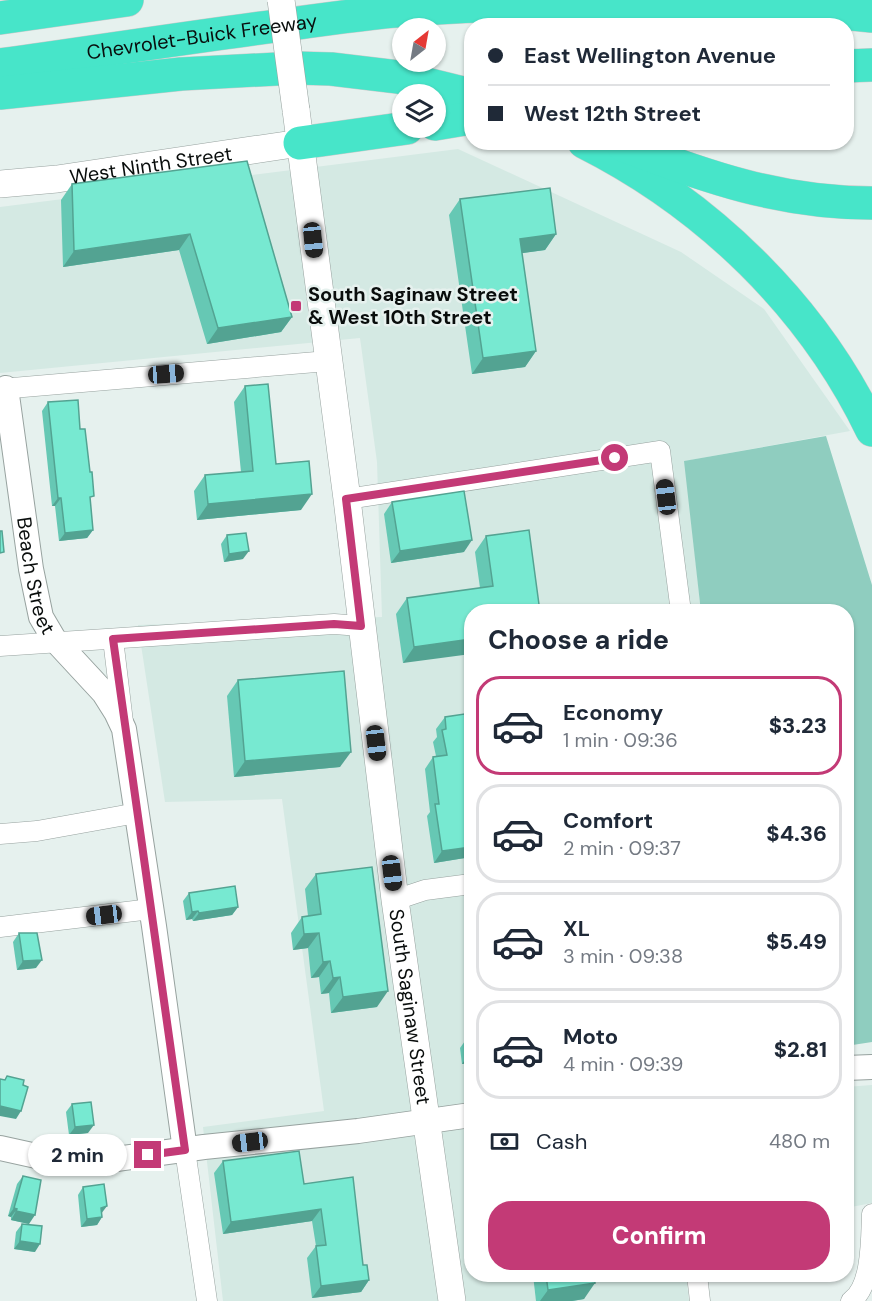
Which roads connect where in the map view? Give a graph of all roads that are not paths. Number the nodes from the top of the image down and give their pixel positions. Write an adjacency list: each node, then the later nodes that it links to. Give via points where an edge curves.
1 (12, 0): 4 (highway)
2 (127, 0): 6 (highway)
3 (281, 0): 13 (main road, South Saginaw Street, bridge)
4 (0, 3)
5 (872, 16): 7 (highway, Chevrolet-Buick Freeway, via 687,2 494,4 332,18)
6 (0, 18)
7 (0, 65)
8 (872, 65): 9 (highway)
9 (854, 66)
10 (0, 93): 11 (highway, via 181,74 331,69 398,76)
11 (459, 115)
12 (392, 130): 13 (highway)
13 (300, 142): 16 (main road, West Ninth Street); 18 (main road, South Saginaw Street)
14 (599, 150): 20 (highway, via 641,173 702,217 760,271 833,361)
15 (636, 150): 17 (highway, via 759,191 824,201)
16 (0, 184)
17 (872, 203)
18 (328, 361): 19 (street); 21 (main road, South Saginaw Street)
19 (3, 389): 25 (street, Beach Street, via 38,607 47,630)
20 (872, 430)
21 (346, 499): 22 (street, via 660,451); 23 (main road, South Saginaw Street)
22 (680, 604)
23 (361, 626): 24 (street, via 334,624); 31 (main road, South Saginaw Street)
24 (113, 639): 25 (street); 27 (street, Beach Street)
25 (57, 642): 26 (street); 27 (street, Beach Street, via 104,693)
26 (0, 646)
27 (125, 736): 28 (street, Beach Street)
28 (137, 813): 29 (street); 32 (street, Beach Street)
29 (0, 834)
30 (464, 885): 31 (street, via 425,890)
31 (395, 900): 37 (main road, South Saginaw Street)
32 (151, 909): 33 (street); 39 (street, Beach Street)
33 (0, 927)
34 (872, 1067): 35 (street)
35 (854, 1068)
36 (464, 1116): 37 (street)
37 (427, 1121): 39 (street); 43 (main road, South Saginaw Street)
38 (0, 1148): 39 (street, via 76,1163)
39 (185, 1150): 42 (street, Beach Street)
40 (872, 1214): 45 (street, via 870,1274 857,1298)
41 (698, 1282): 44 (street)
42 (207, 1301)
43 (452, 1301)
44 (700, 1301)
45 (851, 1301)

